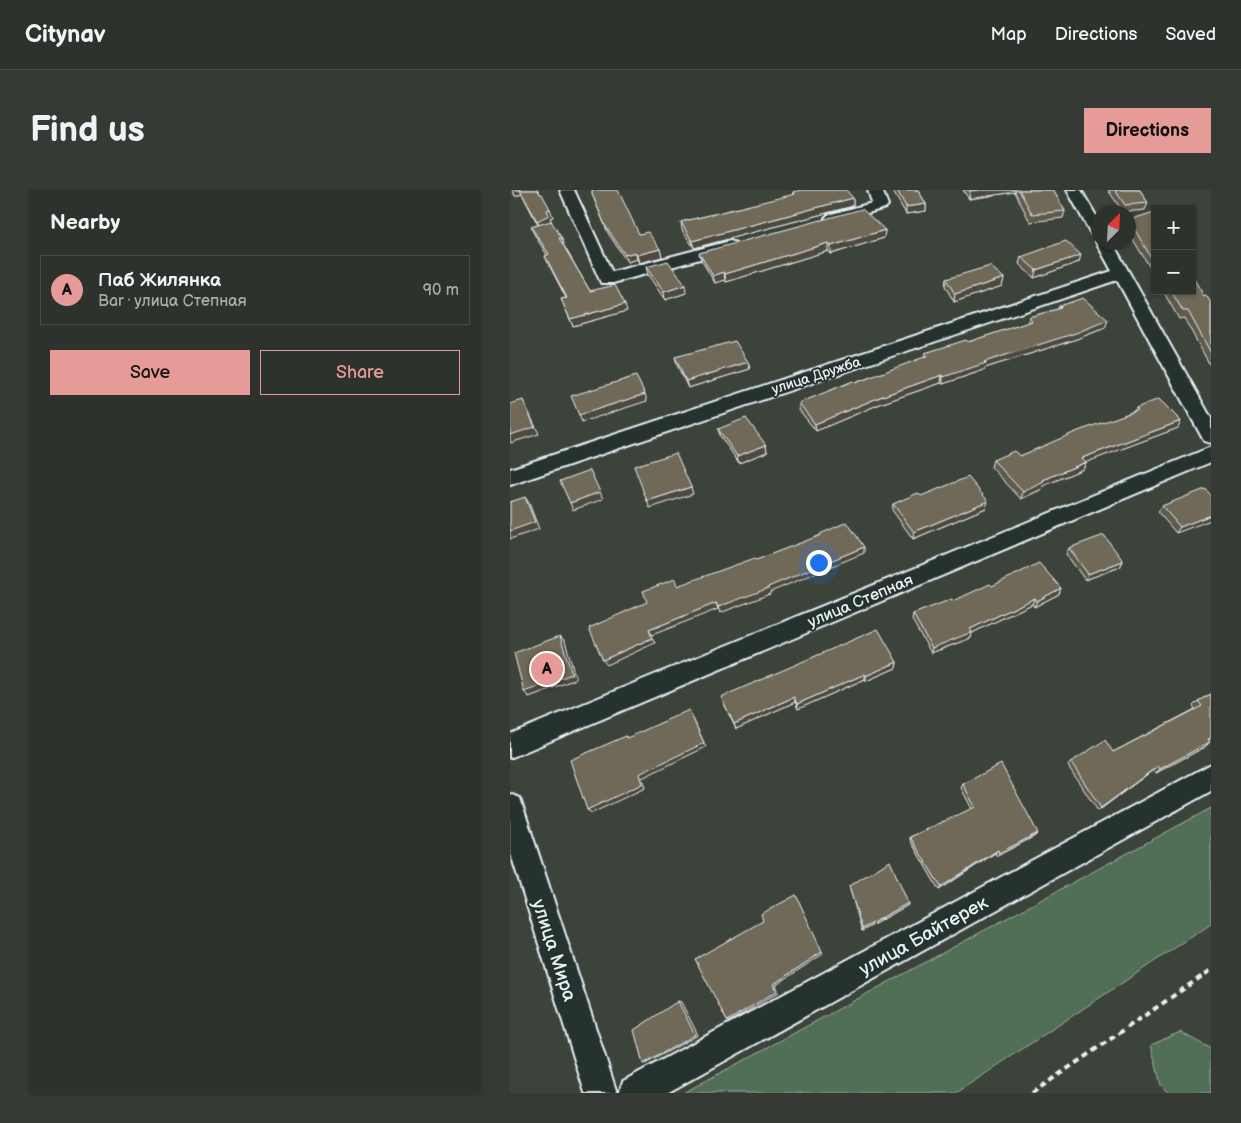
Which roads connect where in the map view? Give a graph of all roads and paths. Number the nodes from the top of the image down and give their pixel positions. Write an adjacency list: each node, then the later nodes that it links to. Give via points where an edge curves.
1 (567, 190): 6 (street, via 607,279)
2 (875, 190): 5 (street, via 880,205)
3 (1074, 190): 4 (street)
4 (1091, 220)
5 (814, 223)
6 (748, 241)
7 (1109, 250): 8 (street)
8 (1122, 273): 9 (street); 10 (street, улица Дружба)
9 (1211, 439): 11 (street, улица Степная)
10 (510, 478)
11 (510, 746)
12 (1211, 777): 16 (street, улица Байтерек)
13 (510, 807): 15 (street, улица Мира)
14 (1211, 970): 17 (path)
15 (601, 1093)
16 (635, 1093)
17 (1032, 1093)

